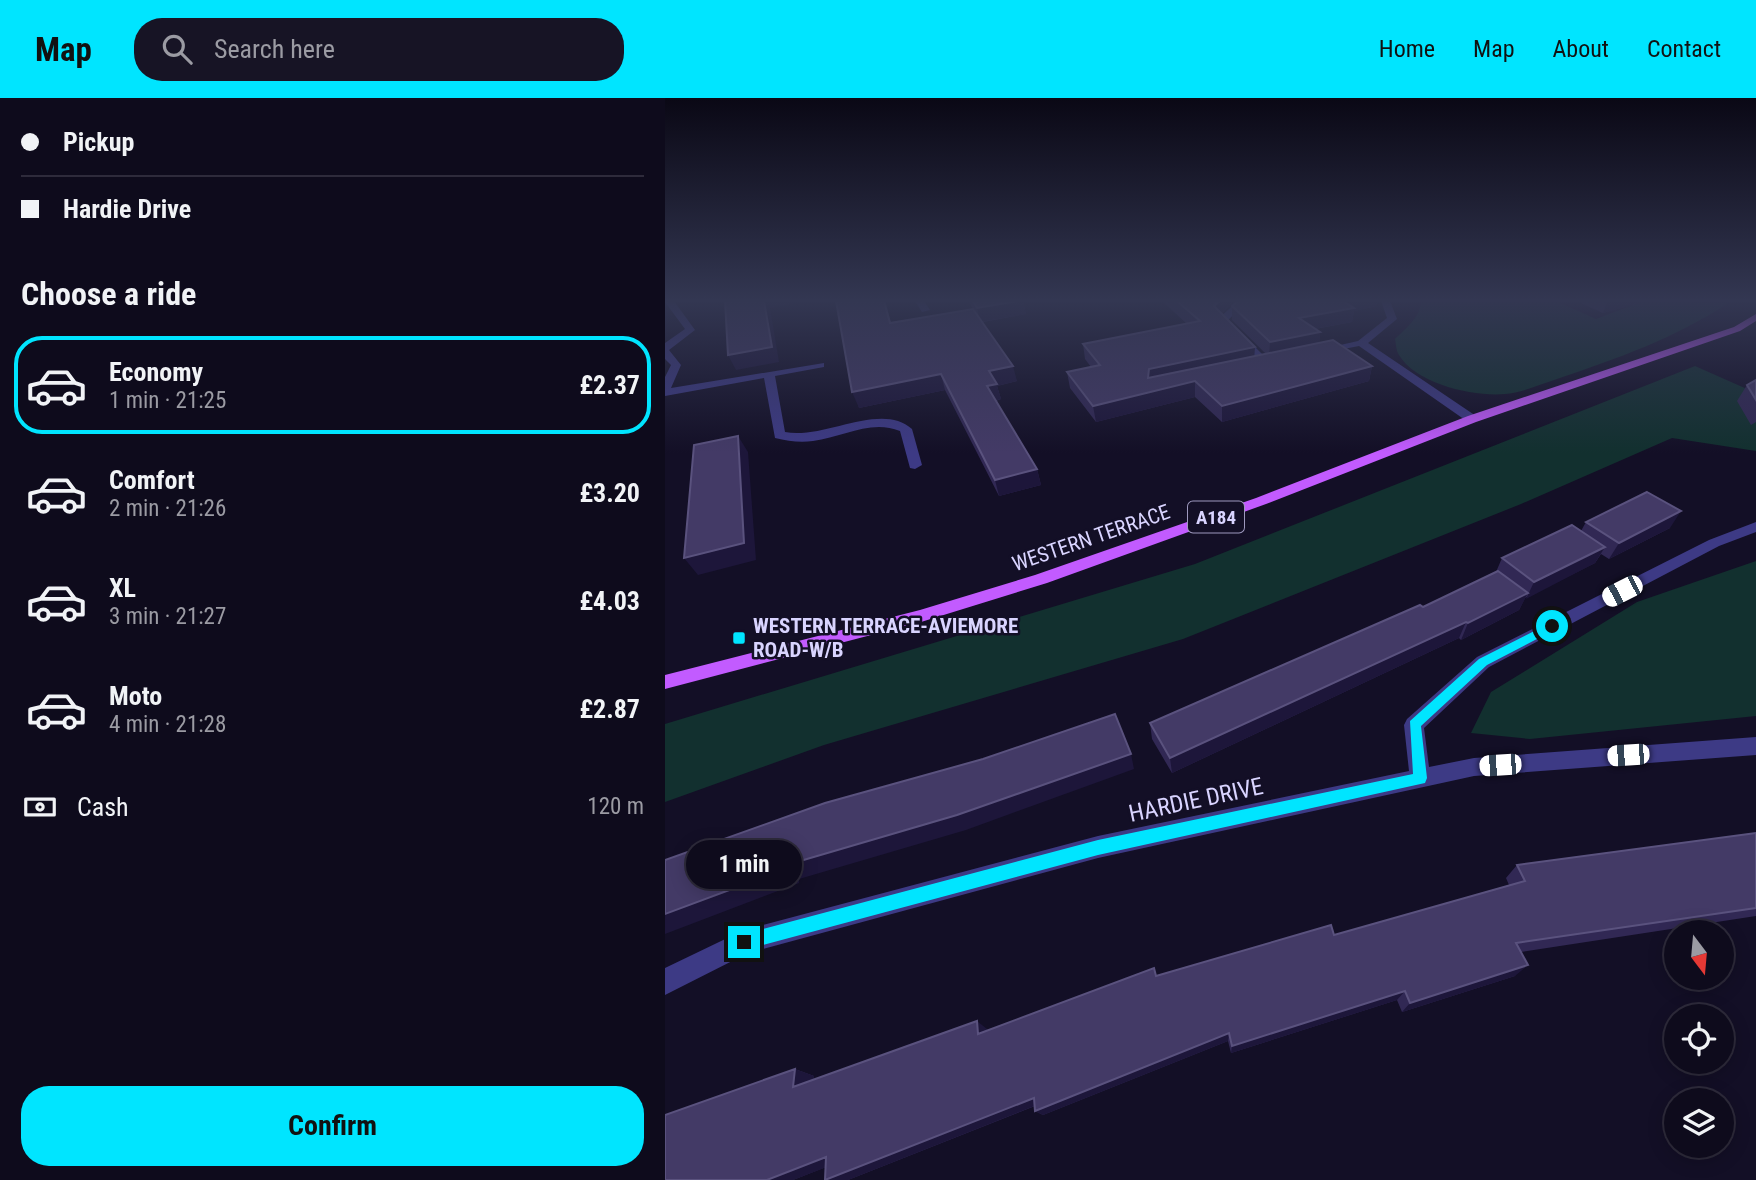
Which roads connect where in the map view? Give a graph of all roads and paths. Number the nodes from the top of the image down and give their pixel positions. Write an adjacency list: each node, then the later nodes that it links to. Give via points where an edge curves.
1 (666, 351): 12 (street, via 675,365)
2 (1253, 351): 8 (street)
3 (1323, 351): 6 (street)
4 (1373, 351): 13 (street)
5 (1675, 351): 13 (main road, WESTERN TERRACE / A184)
6 (1307, 355)
7 (1280, 361): 8 (street)
8 (1266, 364): 10 (street)
9 (820, 365): 11 (street)
10 (1254, 367)
11 (769, 374): 12 (street); 14 (street, via 779,435 801,439 895,422 907,429)
12 (665, 391)
13 (1472, 419): 16 (main road, WESTERN TERRACE / A184, via 1041,579)
14 (915, 465)
15 (1756, 527): 18 (street, via 1714,543 1483,662 1415,724)
16 (665, 682)
17 (1756, 746): 18 (street, HARDIE DRIVE, via 1474,767)
18 (1420, 778): 19 (street, HARDIE DRIVE, via 1098,848 744,942)
19 (665, 982)

